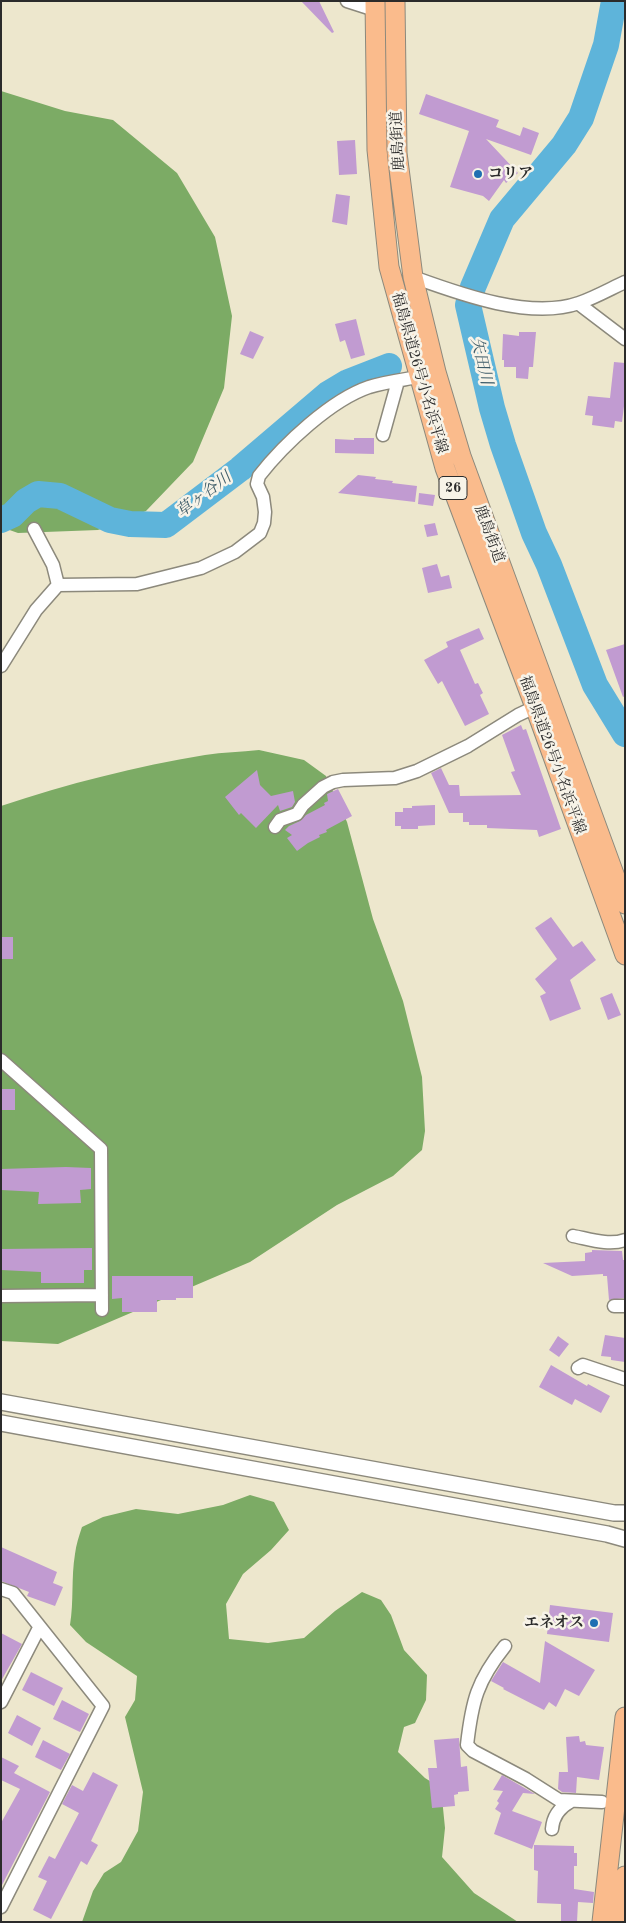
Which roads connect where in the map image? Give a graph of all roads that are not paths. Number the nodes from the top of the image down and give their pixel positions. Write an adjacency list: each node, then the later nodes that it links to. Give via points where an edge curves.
1 (347, 1): 3 (street)
2 (395, 1): 4 (main road, 鹿島街道 / 26, via 397,153)
3 (375, 5): 8 (main road, 福島県道26号小名浜平線 / 26, via 376,150 389,267)
4 (413, 277): 6 (street, via 510,306 552,308); 16 (main road, 鹿島街道 / 26, via 461,456)
5 (623, 285): 6 (street)
6 (579, 304): 7 (street)
7 (625, 339)
8 (418, 377): 9 (street); 14 (main road, 福島県道26号小名浜平線 / 26, via 445,468)
9 (398, 381): 10 (street); 12 (street, via 371,387 340,402 296,436 265,468 257,484 263,497 264,523 260,533 235,552 200,568 137,584)
10 (383, 435)
11 (34, 529): 12 (street, via 53,566)
12 (58, 585): 13 (street, via 36,610)
13 (1, 666)
14 (535, 707): 15 (street, via 418,771 396,778 333,782 323,787 297,814 280,820); 17 (main road, 福島県道26号小名浜平線 / 26)
15 (275, 827)
16 (625, 904)
17 (625, 954)
18 (1, 1060): 21 (street, via 101,1149)
19 (573, 1236): 20 (street, via 609,1243)
20 (625, 1240)
21 (102, 1295): 22 (street); 23 (street)
22 (1, 1296)
23 (102, 1310)
24 (578, 1368): 25 (street, via 583,1365)
25 (625, 1379)
26 (1, 1402): 28 (street)
27 (1, 1423): 29 (street)
28 (625, 1513)
29 (625, 1539)
30 (1, 1589): 31 (street, via 13,1594)
31 (39, 1628): 33 (street); 44 (street, via 103,1706)
32 (505, 1646): 35 (street, via 482,1677 472,1706)
33 (1, 1702)
34 (625, 1716): 45 (main road)
35 (471, 1722): 36 (street); 38 (street, via 468,1745)
36 (463, 1740)
37 (477, 1763): 38 (street)
38 (501, 1766): 40 (street)
39 (537, 1798): 40 (street)
40 (565, 1801): 41 (street); 42 (street, via 554,1816)
41 (602, 1802)
42 (552, 1829)
43 (625, 1876): 46 (main road)
44 (1, 1906)
45 (602, 1922)
46 (620, 1922)

